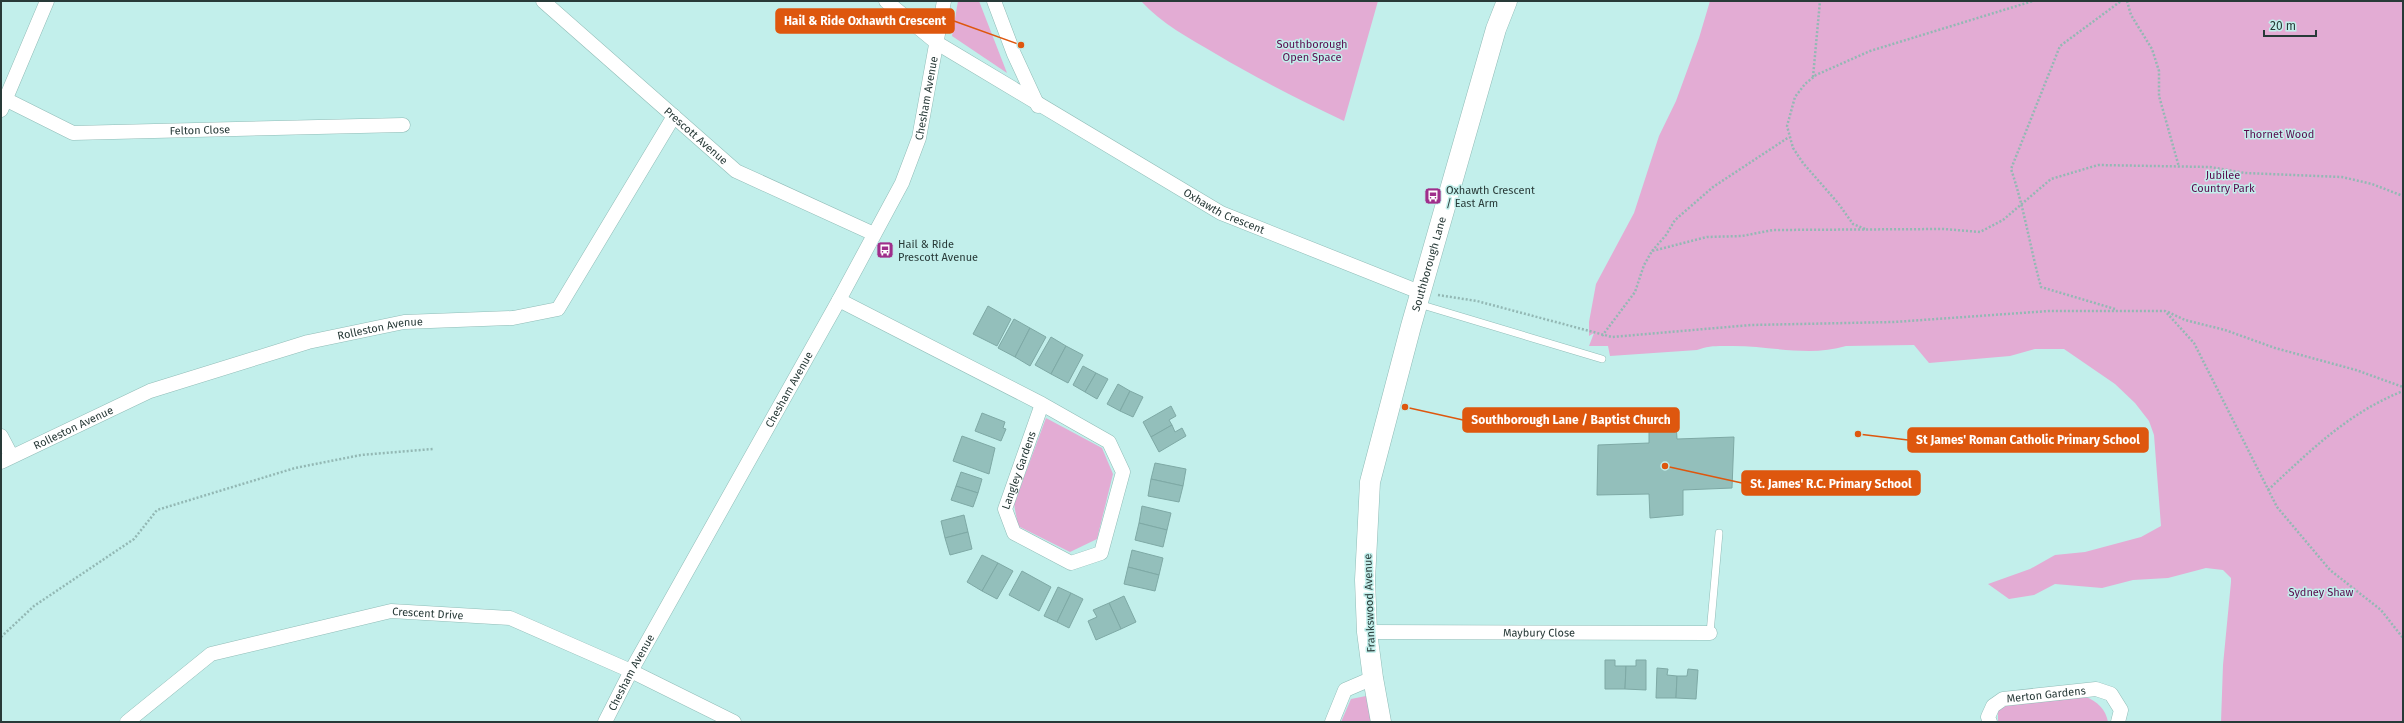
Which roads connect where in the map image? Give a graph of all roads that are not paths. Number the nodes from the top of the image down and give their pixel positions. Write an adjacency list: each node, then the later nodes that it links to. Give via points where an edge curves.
1 (47, 1): 8 (street)
2 (543, 1): 10 (street, Prescott Avenue)
3 (886, 1): 7 (street, Oxhawth Crescent)
4 (944, 1): 7 (street)
5 (994, 1): 9 (street, via 1014,54)
6 (1507, 1): 13 (street, Southborough Lane, via 1494,37)
7 (937, 43): 9 (street, Oxhawth Crescent); 12 (street, Chesham Avenue, via 919,138 902,183)
8 (3, 105): 11 (street, Felton Close, via 73,133)
9 (1038, 106): 13 (street, Oxhawth Crescent, via 1221,213)
10 (674, 116): 12 (street, Prescott Avenue, via 736,171); 18 (street, Rolleston Avenue, via 558,309 513,318 404,322 308,342 150,391)
11 (403, 125)
12 (874, 234): 14 (street, Chesham Avenue)
13 (1420, 298): 15 (lane); 19 (street, Southborough Lane)
14 (839, 300): 16 (street, Langley Gardens); 23 (street, Chesham Avenue)
15 (1602, 359)
16 (1042, 404): 16 (street, Langley Gardens, via 1109,442 1123,472 1101,554 1071,563 1014,533 1006,509)
17 (1, 436): 18 (street)
18 (6, 458)
19 (1370, 482): 21 (street, Frankswood Avenue, via 1366,580)
20 (1719, 533): 22 (lane)
21 (1367, 632): 22 (street, Maybury Close); 24 (street, Frankswood Avenue)
22 (1710, 633)
23 (630, 671): 25 (street, Crescent Drive, via 510,618 391,611 210,654); 26 (street, Chesham Avenue); 27 (street, Crescent Drive)
24 (1372, 678): 28 (street, via 1346,690); 29 (street, Frankswood Avenue)
25 (127, 722)
26 (605, 722)
27 (734, 722)
28 (1332, 722)
29 (1381, 722)
30 (1990, 722): 31 (street, Merton Gardens, via 1988,717 1993,706 2003,699 2096,689 2111,694 2121,710)
31 (2118, 722)

